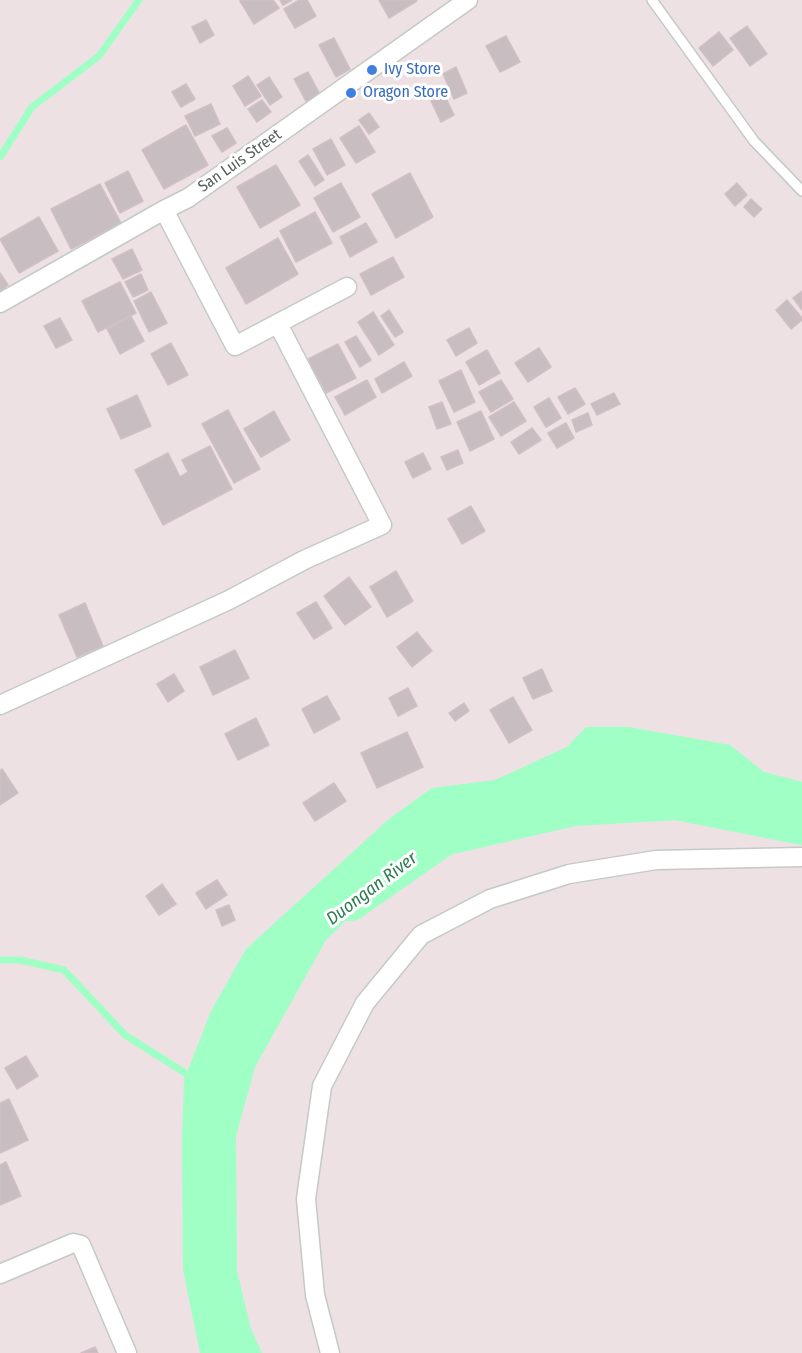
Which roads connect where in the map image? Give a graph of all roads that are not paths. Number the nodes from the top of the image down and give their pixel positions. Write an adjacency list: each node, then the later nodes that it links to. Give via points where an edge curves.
1 (468, 0): 4 (street, San Luis Street, via 188,198)
2 (652, 0): 3 (lane, via 754,141)
3 (802, 191)
4 (164, 210): 6 (street, San Luis Street); 7 (street, via 235,346)
5 (347, 287): 7 (street)
6 (0, 303)
7 (278, 324): 8 (street, via 382,525)
8 (0, 705)
9 (802, 857): 12 (street, via 656,860 569,874 490,899 421,935 365,1003 322,1086 306,1199 315,1294)
10 (0, 1274): 11 (street, via 73,1243 81,1245)
11 (127, 1353)
12 (330, 1353)

